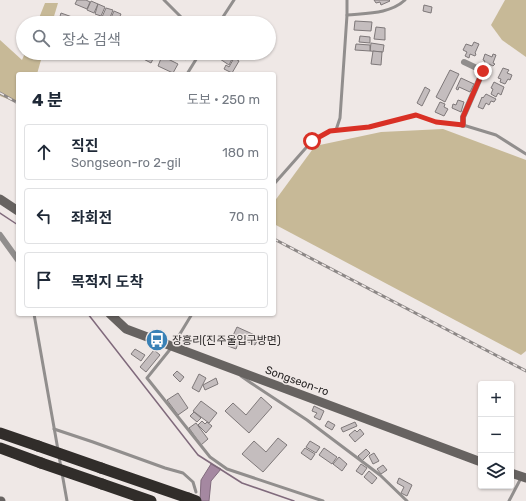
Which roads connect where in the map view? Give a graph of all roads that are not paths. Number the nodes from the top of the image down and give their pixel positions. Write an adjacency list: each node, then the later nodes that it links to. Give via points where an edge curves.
1 (164, 0): 6 (lane)
2 (234, 0): 7 (lane)
3 (347, 0): 5 (lane)
4 (405, 0): 5 (lane, via 398,6 386,10)
5 (347, 15): 12 (lane, via 340,118)
6 (180, 16)
7 (224, 16)
8 (196, 60): 10 (lane)
9 (464, 62): 11 (street, via 483,71 463,117)
10 (188, 72)
11 (463, 125): 12 (lane, via 436,122 416,115 369,127); 13 (lane, via 496,135)
12 (336, 130): 14 (lane, via 312,141)
13 (526, 154)
14 (276, 182)
15 (0, 199): 16 (street)
16 (16, 211)
17 (0, 236): 18 (street)
18 (16, 257)
19 (34, 316): 24 (lane)
20 (112, 316): 22 (street, Songseon-ro, via 126,328)
21 (191, 316): 22 (lane)
22 (172, 347): 23 (street, Songseon-ro); 33 (lane, via 146,378 210,457 227,469)
23 (234, 370): 27 (street, Songseon-ro); 34 (lane, via 307,420 380,475)
24 (54, 429): 30 (lane, via 183,473 193,482); 31 (lane)
25 (0, 433): 30 (highway, bridge)
26 (0, 448): 32 (highway, bridge)
27 (478, 461)
28 (514, 474): 29 (street)
29 (524, 478): 35 (lane)
30 (193, 497)
31 (67, 501)
32 (151, 501)
33 (323, 501)
34 (407, 501)
35 (509, 501)

